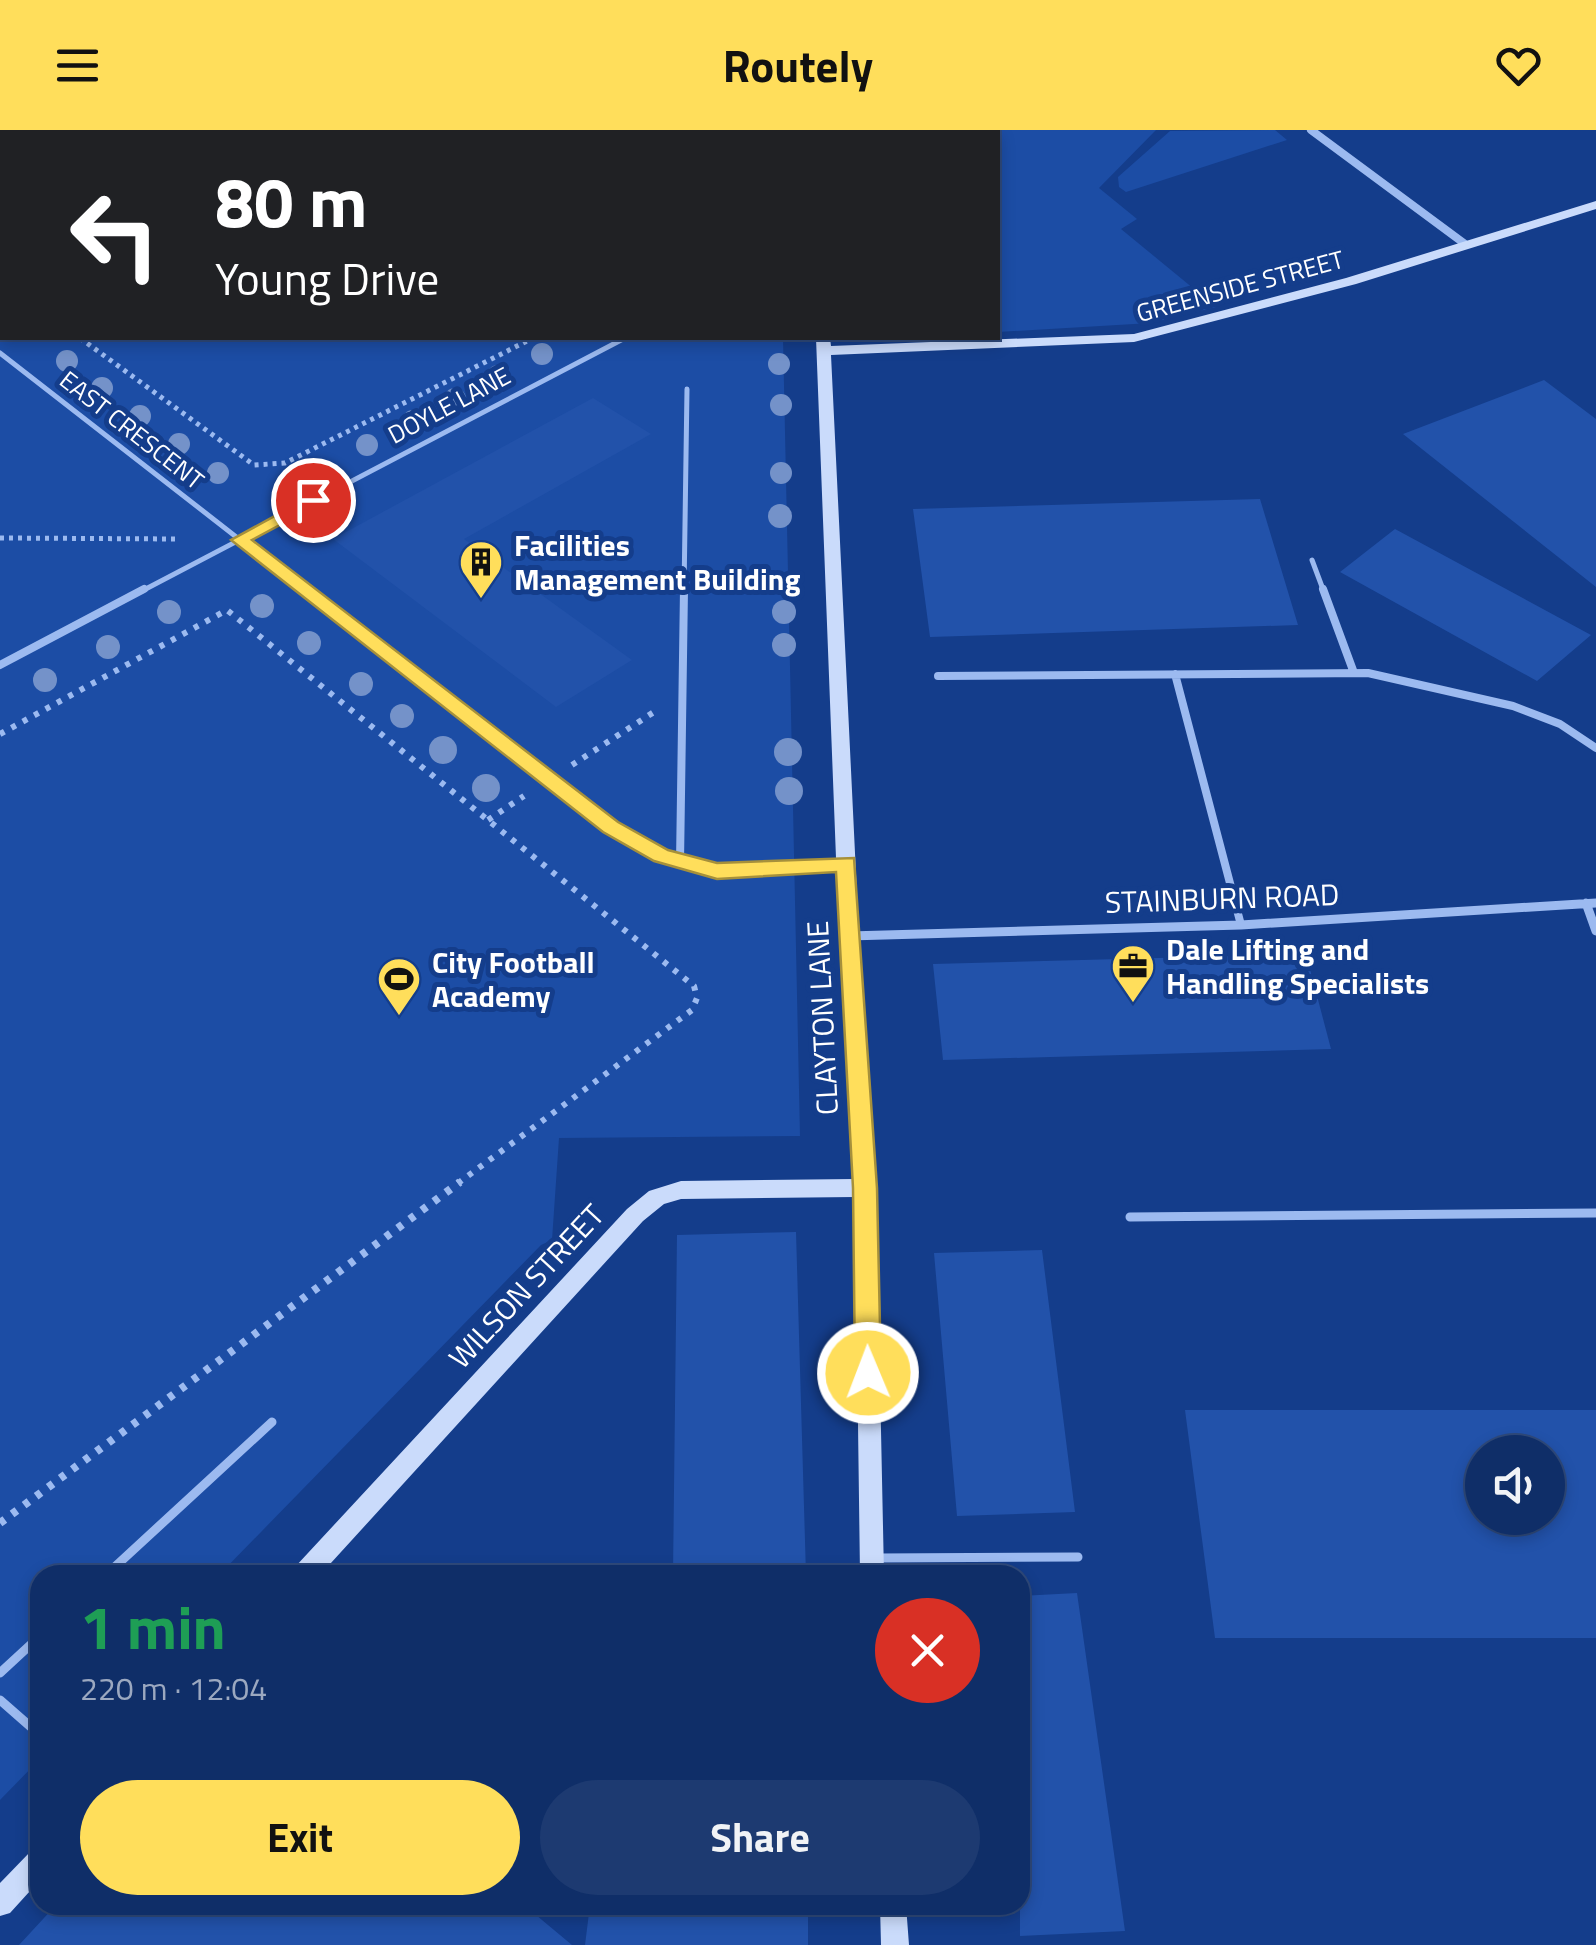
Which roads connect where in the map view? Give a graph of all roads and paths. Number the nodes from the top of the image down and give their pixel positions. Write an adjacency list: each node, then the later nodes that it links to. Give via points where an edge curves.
1 (1311, 130): 3 (street)
2 (1596, 205): 3 (street, GREENSIDE STREET)
3 (1465, 244): 7 (street, GREENSIDE STREET, via 1134,338)
4 (83, 340): 5 (path, via 254,464 285,463)
5 (529, 340)
6 (621, 340): 11 (lane, DOYLE LANE)
7 (824, 344): 23 (street, CLAYTON LANE)
8 (0, 353): 11 (lane, EAST CRESCENT)
9 (688, 389): 17 (lane)
10 (0, 538): 11 (path)
11 (240, 540): 13 (lane, DOYLE LANE); 20 (lane, EAST CRESCENT)
12 (1312, 560): 14 (lane)
13 (0, 665)
14 (1354, 673): 15 (lane); 19 (lane, via 1514,706)
15 (1175, 674): 16 (lane); 25 (lane)
16 (938, 676)
17 (682, 694): 20 (path); 22 (lane)
18 (0, 734): 21 (path, via 227,610)
19 (1596, 748)
20 (548, 780): 21 (path); 22 (lane, EAST CRESCENT, via 643,848)
21 (488, 820): 32 (path, via 694,986 692,1010)
22 (680, 863): 23 (lane, EAST CRESCENT, via 717,871)
23 (846, 864): 27 (street, CLAYTON LANE)
24 (1591, 903): 25 (street, STAINBURN ROAD); 26 (street)
25 (1241, 925): 27 (street, STAINBURN ROAD)
26 (1596, 931)
27 (849, 936): 28 (street, CLAYTON LANE)
28 (865, 1188): 35 (street, WILSON STREET, via 681,1190 657,1197); 36 (street, CLAYTON LANE)
29 (1596, 1213): 30 (lane)
30 (1130, 1217)
31 (272, 1422): 34 (lane)
32 (0, 1523)
33 (1078, 1557): 37 (lane)
34 (117, 1565)
35 (313, 1565)
36 (871, 1565)
37 (894, 1565)
38 (30, 1645): 39 (lane)
39 (0, 1673)
40 (0, 1700): 41 (lane)
41 (30, 1726)
42 (30, 1870): 43 (street)
43 (0, 1902)
44 (893, 1915): 45 (street)
45 (895, 1945)

